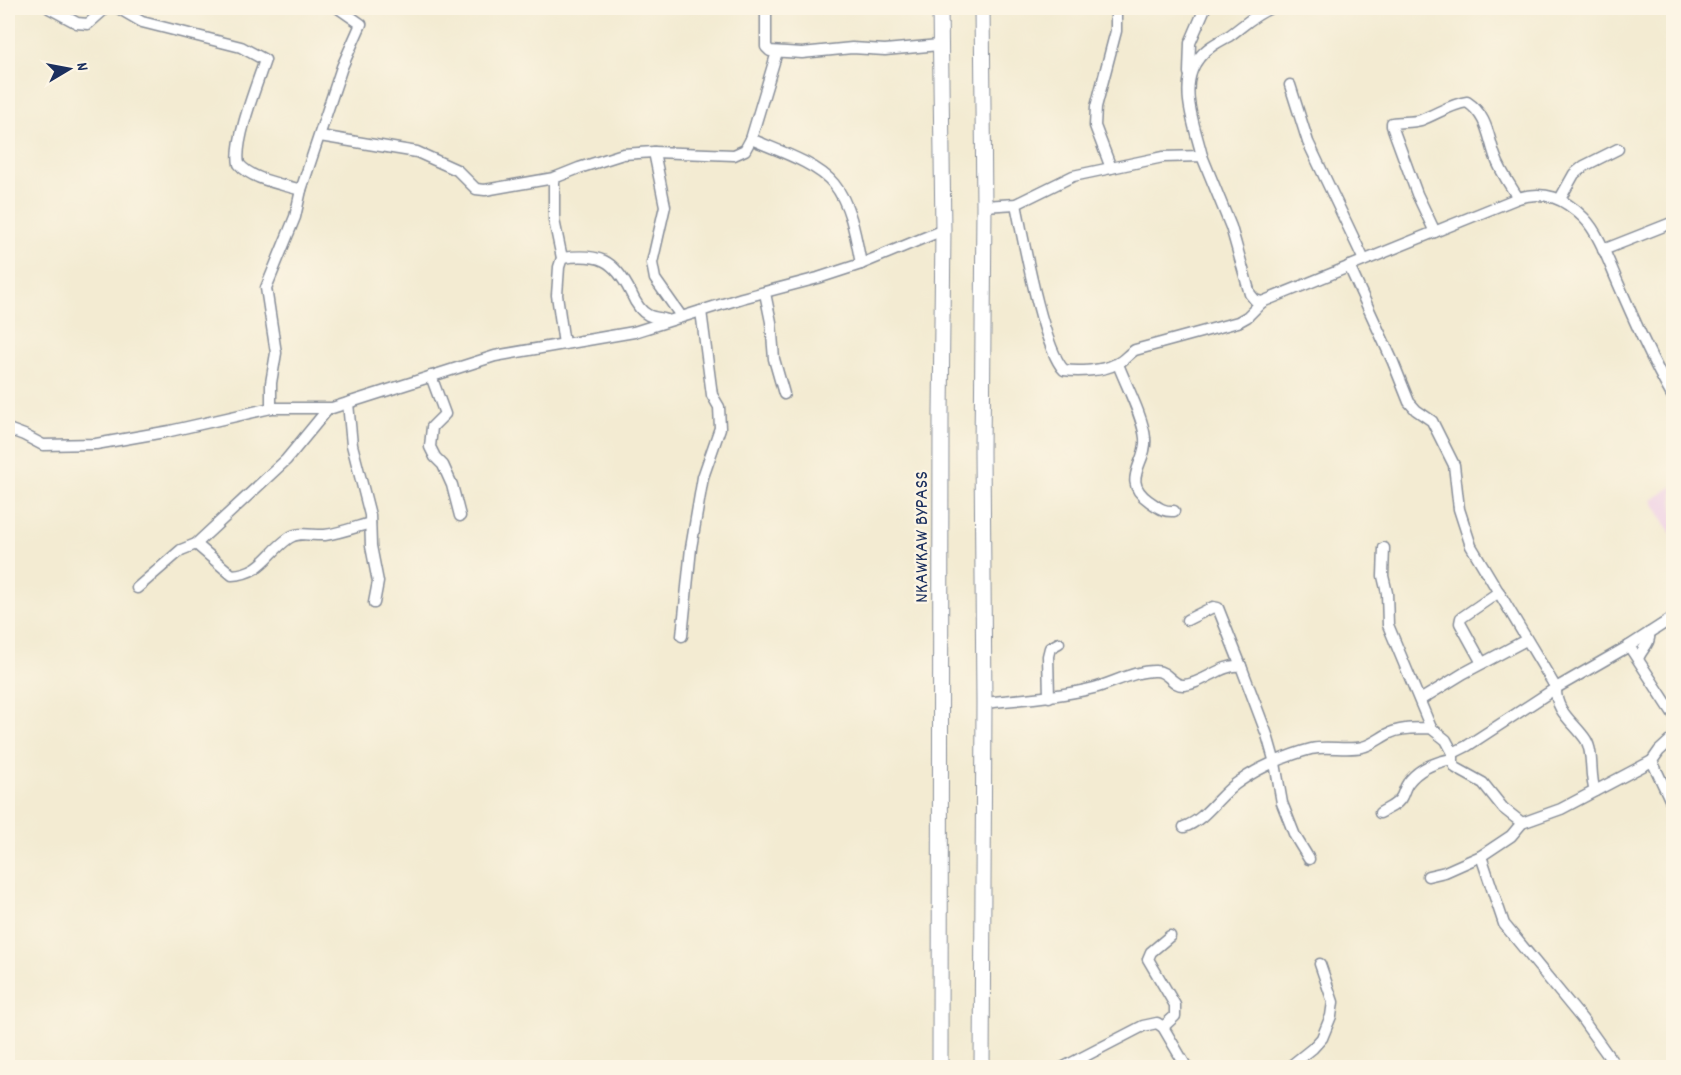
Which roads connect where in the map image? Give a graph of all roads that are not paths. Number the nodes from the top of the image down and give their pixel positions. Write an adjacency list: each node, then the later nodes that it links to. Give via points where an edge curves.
1 (49, 8): 2 (street, via 77,23 88,24)
2 (106, 8)
3 (118, 8): 22 (street, via 142,22 240,47 265,60 249,106 238,164 243,170)
4 (338, 8): 15 (street, via 361,24 342,67)
5 (766, 8): 12 (street, via 766,47)
6 (940, 8): 11 (highway, NKAWKAW BYPASS)
7 (981, 8): 26 (highway)
8 (1116, 8): 20 (street, via 1116,31 1096,107 1095,126)
9 (1205, 8): 13 (street, via 1190,43)
10 (1271, 8): 13 (street, via 1213,45 1199,57)
11 (939, 45): 12 (street); 28 (highway, NKAWKAW BYPASS)
12 (777, 52): 16 (street)
13 (1189, 76): 19 (street, via 1189,97)
14 (1290, 85): 32 (street, via 1308,142)
15 (320, 136): 21 (street, via 417,152 457,170 476,189); 22 (street)
16 (751, 140): 18 (street, via 745,150 734,155); 33 (street, via 818,170 834,184 854,231)
17 (1618, 149): 24 (street, via 1574,174)
18 (654, 152): 21 (street, via 623,154); 38 (street, via 665,206 652,263 656,279)
19 (1202, 156): 20 (street, via 1163,157); 36 (street, via 1231,226 1250,294)
20 (1111, 168): 25 (street, via 1074,176)
21 (554, 178): 31 (street, via 554,220)
22 (302, 190): 46 (street, via 266,288 276,352)
23 (1518, 198): 24 (street, via 1545,194); 29 (street); 29 (street, via 1497,163 1487,127 1467,102 1412,122 1395,121 1392,126)
24 (1560, 199): 30 (street, via 1586,220)
25 (1016, 204): 26 (street); 41 (street, via 1033,283 1057,362 1066,370)
26 (984, 206): 70 (highway)
27 (1674, 222): 30 (street)
28 (944, 230): 33 (street); 88 (highway, NKAWKAW BYPASS)
29 (1435, 232): 32 (street)
30 (1604, 250): 44 (street)
31 (562, 258): 39 (street, via 594,256 608,261 638,307); 40 (street, via 557,295)
32 (1364, 260): 34 (street)
33 (861, 264): 35 (street)
34 (1349, 266): 36 (street); 55 (street, via 1409,402 1432,422 1454,465 1459,509 1471,546)
35 (765, 293): 37 (street); 43 (street, via 774,359)
36 (1262, 302): 41 (street, via 1238,322 1135,350)
37 (701, 311): 38 (street); 60 (street, via 720,428 703,477)
38 (681, 316): 39 (street)
39 (668, 320): 40 (street, via 634,332)
40 (564, 344): 42 (street, via 495,356)
41 (1118, 364): 49 (street, via 1146,440 1135,478 1138,490 1164,512)
42 (431, 376): 45 (street); 50 (street, via 445,414 432,427 430,447 452,485)
43 (784, 394)
44 (1674, 399)
45 (348, 403): 47 (street); 51 (street, via 352,445)
46 (270, 408): 47 (street); 48 (street, via 96,444 43,445)
47 (328, 409): 52 (street, via 286,460)
48 (8, 429)
49 (1174, 511)
50 (460, 516)
51 (370, 523): 52 (street, via 325,535 290,537 257,569 244,574 232,575); 56 (street, via 378,582)
52 (196, 544): 54 (street, via 181,550)
53 (1384, 548): 69 (street, via 1388,625)
54 (136, 588)
55 (1499, 592): 61 (street); 65 (street, via 1461,618 1460,623)
56 (374, 603)
57 (1674, 617): 59 (street)
58 (1187, 620): 66 (street, via 1218,608)
59 (1650, 633): 63 (street); 64 (street, via 1650,641)
60 (682, 636)
61 (1526, 640): 65 (street); 67 (street)
62 (1059, 643): 68 (street, via 1050,648 1048,656)
63 (1629, 646): 64 (street); 67 (street)
64 (1638, 659): 71 (street)
65 (1482, 663): 69 (street)
66 (1241, 666): 68 (street, via 1185,685 1176,684 1165,673 1156,671); 76 (street)
67 (1556, 688): 74 (street); 77 (street, via 1562,711 1587,741)
68 (1049, 697): 70 (street)
69 (1419, 700): 72 (street)
70 (984, 703): 89 (highway)
71 (1674, 715)
72 (1431, 728): 74 (street, via 1446,740); 76 (street, via 1391,732 1364,747 1312,749)
73 (1674, 738): 75 (street)
74 (1453, 756): 79 (street, via 1435,762 1415,776 1401,800); 80 (street, via 1455,768 1487,787 1503,808)
75 (1652, 761): 77 (street); 78 (street)
76 (1275, 763): 81 (street, via 1239,781 1196,823); 83 (street, via 1282,803 1294,836)
77 (1595, 791): 80 (street)
78 (1674, 808)
79 (1380, 813)
80 (1522, 823): 82 (street, via 1511,836)
81 (1184, 827)
82 (1480, 856): 84 (street); 93 (street, via 1504,924)
83 (1309, 859)
84 (1428, 876)
85 (1170, 936): 87 (street, via 1151,951 1148,959 1175,1005 1175,1016)
86 (1320, 964): 92 (street, via 1333,1002 1331,1016 1322,1038)
87 (1163, 1027): 90 (street, via 1157,1023 1143,1026); 91 (street)
88 (940, 1068)
89 (982, 1068)
90 (1062, 1068)
91 (1187, 1068)
92 (1288, 1068)
93 (1617, 1068)

